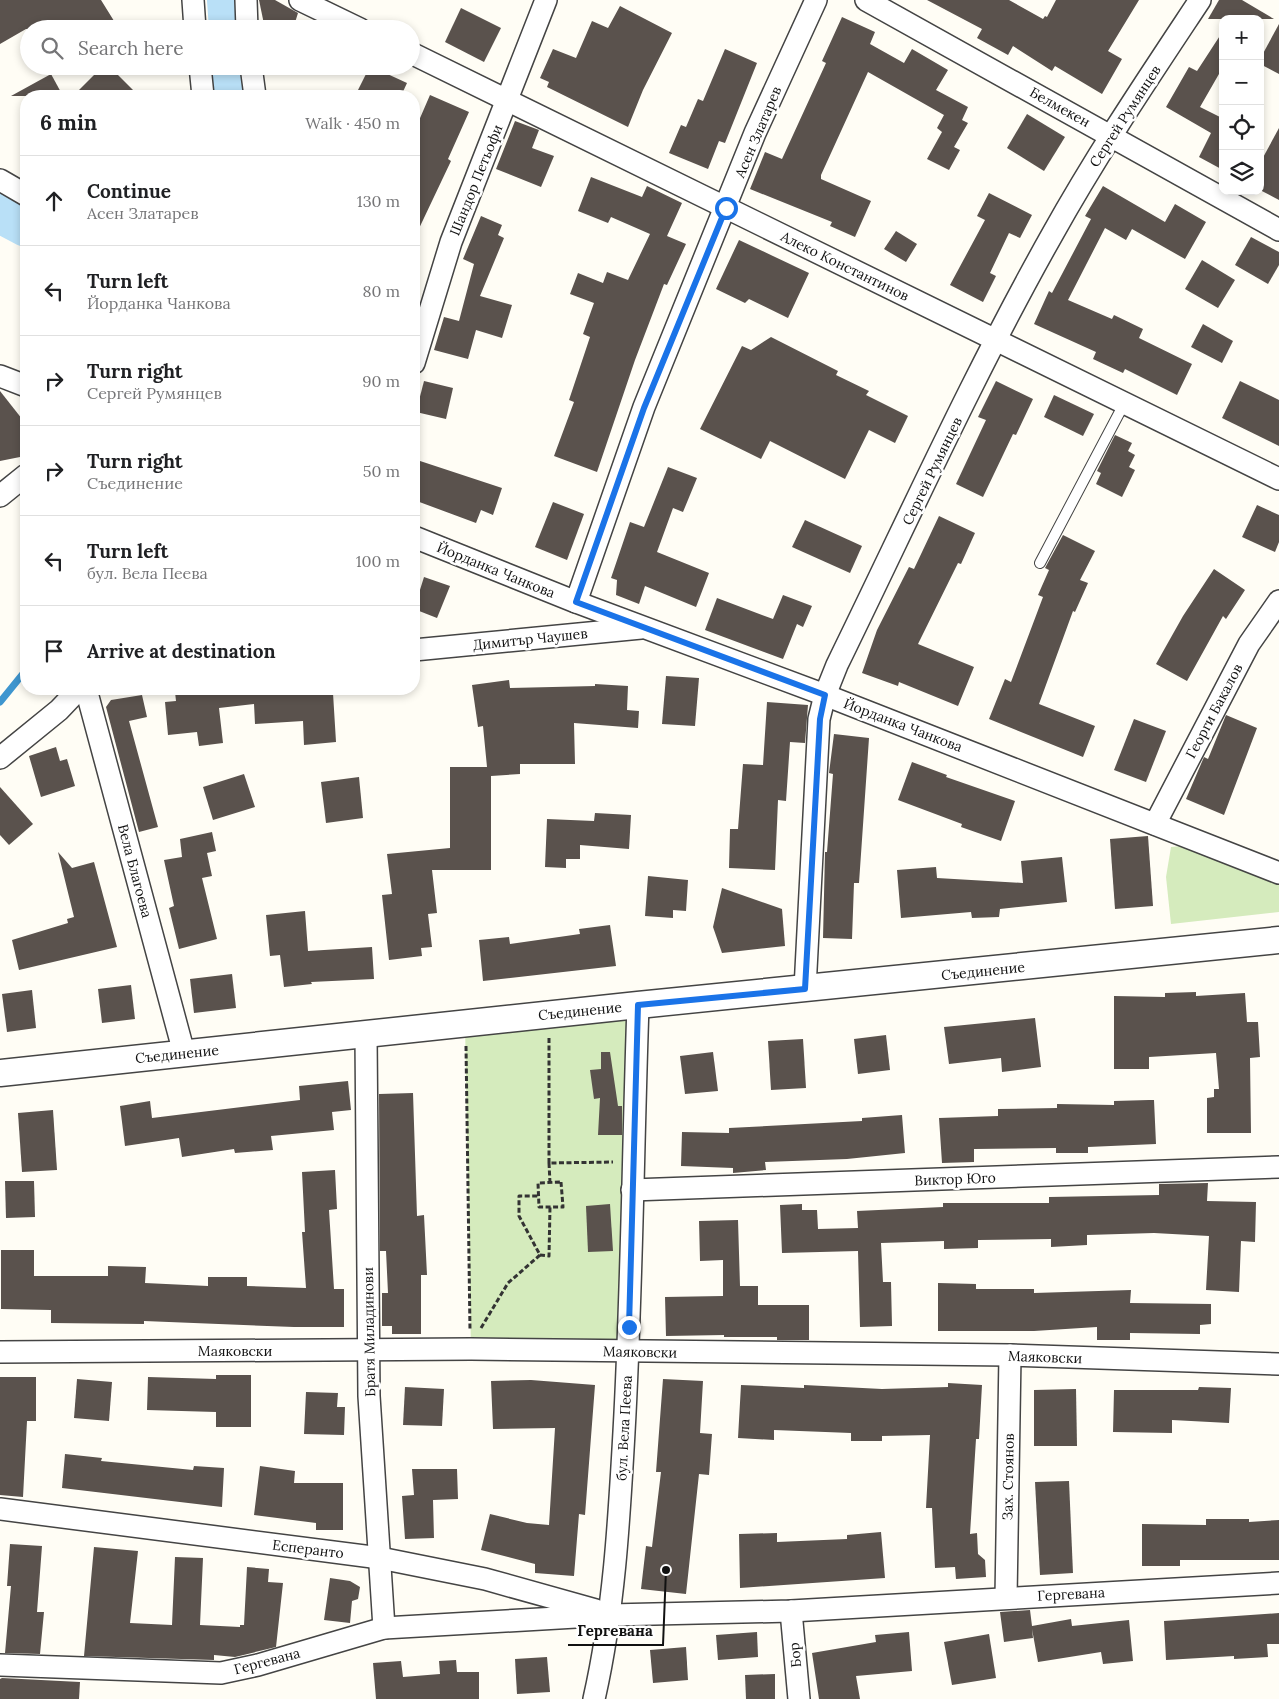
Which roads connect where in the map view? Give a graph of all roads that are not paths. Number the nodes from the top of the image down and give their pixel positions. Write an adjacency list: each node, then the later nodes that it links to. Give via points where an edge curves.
1 (193, 0): 8 (street)
2 (246, 0): 9 (street)
3 (300, 0): 10 (street)
4 (546, 0): 16 (street, Шандор Петьофи)
5 (816, 0): 20 (street, Асен Златарев, via 755,133)
6 (866, 0): 17 (street, Белмекен)
7 (1200, 0): 17 (street, Сергей Румянцев)
8 (195, 20)
9 (247, 20)
10 (341, 20)
11 (420, 57): 16 (street, Алеко Константинов)
12 (201, 75): 14 (street)
13 (252, 75): 15 (street)
14 (202, 90)
15 (254, 90)
16 (509, 100): 20 (street, Алеко Константинов); 23 (street, Шандор Петьофи, via 451,242)
17 (1111, 135): 21 (street, Белмекен); 22 (street, Сергей Румянцев, via 1051,236)
18 (0, 180): 19 (street)
19 (20, 191)
20 (726, 208): 22 (street, Алеко Константинов); 33 (street, Асен Златарев, via 644,408)
21 (1279, 230)
22 (996, 340): 26 (street, Алеко Константинов); 38 (street, Сергей Румянцев)
23 (420, 343)
24 (0, 376): 25 (street)
25 (20, 384)
26 (1125, 402): 27 (street, Алеко Константинов); 31 (lane)
27 (1279, 479)
28 (20, 480): 29 (street)
29 (0, 496)
30 (420, 540): 33 (street, Йорданка Чанкова)
31 (1040, 562)
32 (1279, 600): 40 (street, Георги Бакалов, via 1249,644)
33 (576, 602): 34 (street, Йорданка Чанкова)
34 (646, 628): 35 (street, Димитър Чаушев); 38 (street, Йорданка Чанкова)
35 (420, 649)
36 (73, 695): 39 (street)
37 (88, 695): 46 (street, Вела Благоева)
38 (825, 695): 40 (street, Йорданка Чанкова); 43 (street, Сергей Румянцев, via 820,719)
39 (0, 758)
40 (1155, 824): 41 (street, Йорданка Чанкова)
41 (1279, 873)
42 (1279, 940): 43 (street, Съединение)
43 (805, 989): 44 (street, Съединение)
44 (638, 1005): 45 (street, Съединение); 49 (street, бул. Вела Пеева)
45 (366, 1035): 46 (street, Съединение); 50 (street, Братя Миладинови)
46 (184, 1053): 47 (street, Съединение)
47 (0, 1073)
48 (1279, 1168): 49 (street, Виктор Юго)
49 (632, 1190): 52 (street, бул. Вела Пеева)
50 (368, 1350): 51 (street, Маяковски); 52 (street, Маяковски); 56 (street, Братя Миладинови)
51 (0, 1352)
52 (628, 1352): 53 (street, Маяковски); 60 (street, бул. Вела Пеева)
53 (1010, 1356): 54 (street, Маяковски); 58 (street, Зах. Стоянов)
54 (1279, 1364)
55 (0, 1509): 56 (street, Есперанто)
56 (380, 1558): 60 (street, Есперанто, via 485,1579); 61 (street, Братя Миладинови)
57 (1279, 1583): 58 (street, Гергевана)
58 (1006, 1598): 59 (street, Гергевана)
59 (790, 1610): 60 (street, Гергевана); 64 (street, Бор)
60 (610, 1615): 61 (street, Гергевана); 63 (street, бул. Вела Пеева)
61 (384, 1628): 62 (street, Гергевана, via 221,1673)
62 (0, 1665)
63 (594, 1699)
64 (800, 1699)

